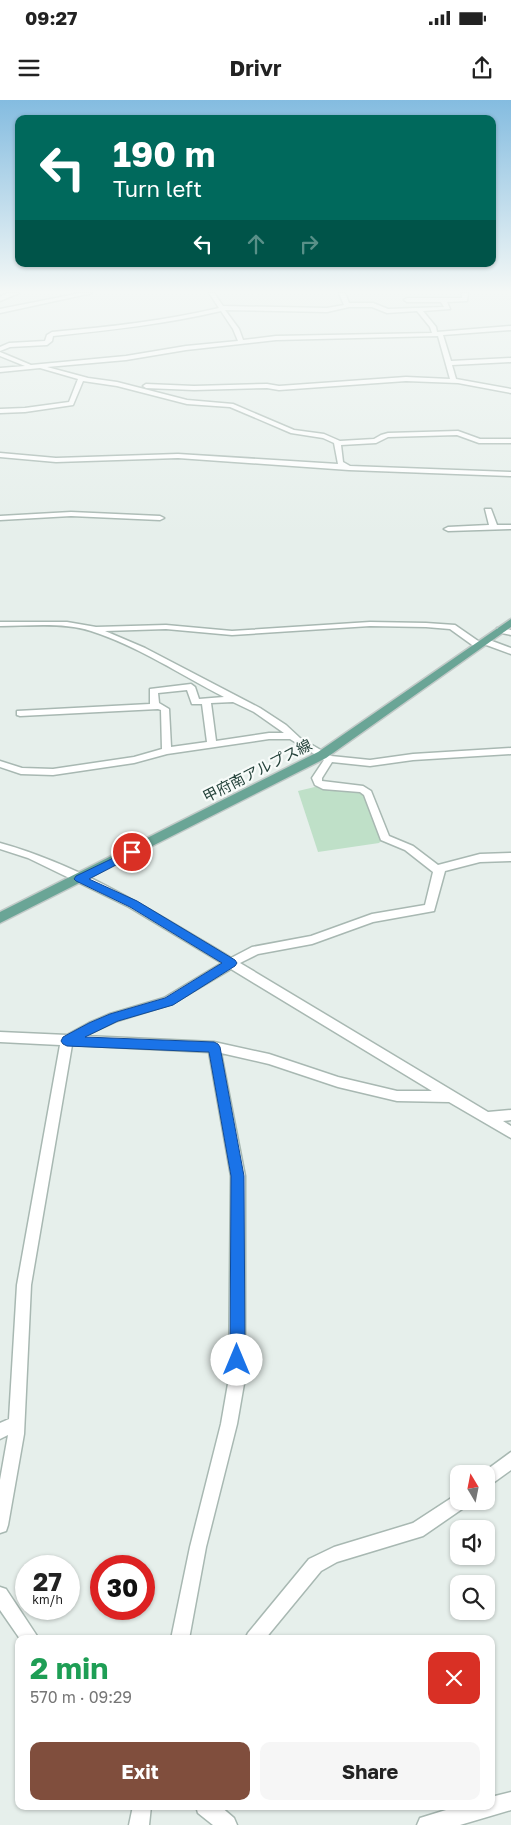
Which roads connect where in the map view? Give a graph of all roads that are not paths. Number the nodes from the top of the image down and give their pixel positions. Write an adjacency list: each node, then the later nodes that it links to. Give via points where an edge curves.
1 (62, 374): 5 (street)
2 (384, 374): 6 (street)
3 (405, 374): 7 (street)
4 (452, 374): 8 (street)
5 (81, 379): 9 (street); 11 (street, via 71,404)
6 (386, 379): 7 (street); 9 (street, via 279,388)
7 (409, 380): 8 (street)
8 (454, 381): 10 (street)
9 (117, 384): 13 (street, via 187,402 231,405 293,432 324,436)
10 (511, 391)
11 (0, 411)
12 (511, 441): 13 (street, via 479,441 458,433 388,435 376,442)
13 (338, 443): 15 (street, via 340,463)
14 (0, 455): 15 (street, via 56,460 178,456)
15 (345, 467): 16 (street)
16 (511, 474)
17 (488, 511): 21 (street)
18 (0, 518): 19 (street, via 71,514)
19 (160, 518)
20 (511, 527): 21 (street)
21 (494, 528): 22 (street)
22 (448, 529)
23 (511, 622): 26 (main road, 甲府南アルプス線)
24 (0, 624): 25 (street, via 67,624)
25 (94, 629): 27 (street, via 166,627 232,632 370,624 426,625 452,627); 29 (street, via 142,650)
26 (506, 632): 27 (main road, 甲府南アルプス線)
27 (481, 643): 28 (street); 37 (main road, 甲府南アルプス線)
28 (511, 651)
29 (235, 699): 30 (street); 33 (street, via 257,710)
30 (206, 702): 31 (street, via 195,702 191,688 153,691); 34 (street)
31 (155, 706): 32 (street); 35 (street, via 165,709)
32 (20, 713)
33 (292, 736): 34 (street, via 269,736); 37 (street)
34 (212, 745): 35 (street)
35 (167, 751): 38 (street, via 134,760 53,772 21,771)
36 (511, 751): 37 (street, via 370,763)
37 (326, 757): 41 (street, via 318,783 363,789 368,794 385,838 409,848); 42 (main road, 甲府南アルプス線)
38 (0, 764)
39 (0, 846): 42 (street, via 32,855)
40 (511, 857): 41 (street, via 480,858)
41 (438, 871): 44 (street, via 430,908 372,918 312,940 256,950)
42 (80, 879): 43 (main road, 甲府南アルプス線); 44 (street, via 133,904)
43 (0, 918)
44 (231, 963): 46 (street, via 168,1002 114,1017); 48 (street)
45 (0, 1037): 46 (street)
46 (67, 1041): 47 (street); 52 (street, via 24,1284)
47 (214, 1047): 48 (street, via 269,1059 338,1082 396,1096); 60 (street, via 238,1176 237,1378)
48 (449, 1097): 50 (street)
49 (511, 1115): 50 (street)
50 (485, 1118): 51 (street)
51 (511, 1134)
52 (17, 1423): 53 (street); 57 (street)
53 (0, 1431)
54 (511, 1460): 55 (street)
55 (495, 1473)
56 (450, 1507): 61 (street, via 417,1530 382,1538 315,1565)
57 (0, 1525)
58 (0, 1595): 59 (street)
59 (27, 1635)
60 (181, 1635)
61 (257, 1635)
62 (511, 1801): 63 (street)
63 (495, 1806)
64 (141, 1810): 67 (street)
65 (210, 1810): 68 (street)
66 (480, 1810): 69 (street)
67 (138, 1825)
68 (227, 1825)
69 (427, 1825)

